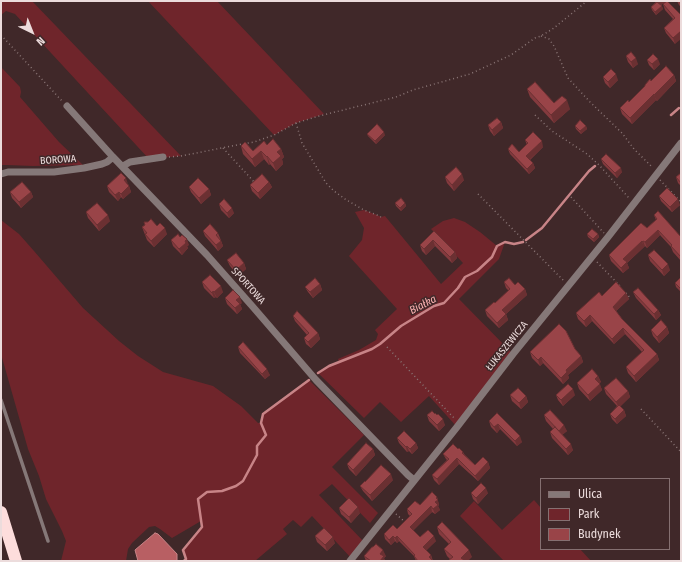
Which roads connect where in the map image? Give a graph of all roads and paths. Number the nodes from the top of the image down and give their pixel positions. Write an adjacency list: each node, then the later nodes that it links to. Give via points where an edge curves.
1 (588, 1): 3 (path)
2 (1, 35): 4 (path)
3 (541, 36): 6 (path, via 511,55 470,74 396,97); 13 (path, via 549,39 554,46 568,78 622,133)
4 (67, 106): 9 (street, SPORTOWA)
5 (535, 115): 18 (path, via 552,131 587,154)
6 (296, 123): 8 (path, via 254,142); 19 (path, via 302,143 326,183 345,199)
7 (681, 144): 13 (street, ŁUKASZEWICZA)
8 (223, 148): 10 (path); 14 (path)
9 (113, 157): 11 (street, SPORTOWA); 12 (street, BOROWA, via 102,164 76,169)
10 (163, 157): 11 (street, via 130,162)
11 (123, 166): 31 (street, SPORTOWA, via 253,306 316,380)
12 (1, 174)
13 (657, 174): 17 (path); 18 (street, ŁUKASZEWICZA)
14 (255, 183)
15 (478, 194): 22 (path)
16 (571, 197): 20 (path)
17 (681, 202)
18 (634, 204): 20 (street, ŁUKASZEWICZA)
19 (381, 218)
20 (608, 237): 21 (street, ŁUKASZEWICZA)
21 (592, 257): 22 (street, ŁUKASZEWICZA); 23 (path)
22 (569, 285): 29 (street, ŁUKASZEWICZA)
23 (621, 288)
24 (626, 293): 25 (path)
25 (631, 298)
26 (386, 347): 29 (path)
27 (1, 400): 35 (lane)
28 (641, 409): 30 (path)
29 (460, 423): 31 (street, ŁUKASZEWICZA)
30 (681, 452)
31 (414, 480): 32 (street, ŁUKASZEWICZA)
32 (392, 509): 34 (path); 37 (street, ŁUKASZEWICZA)
33 (1, 512): 36 (highway)
34 (408, 525)
35 (48, 541)
36 (16, 561)
37 (350, 561)

